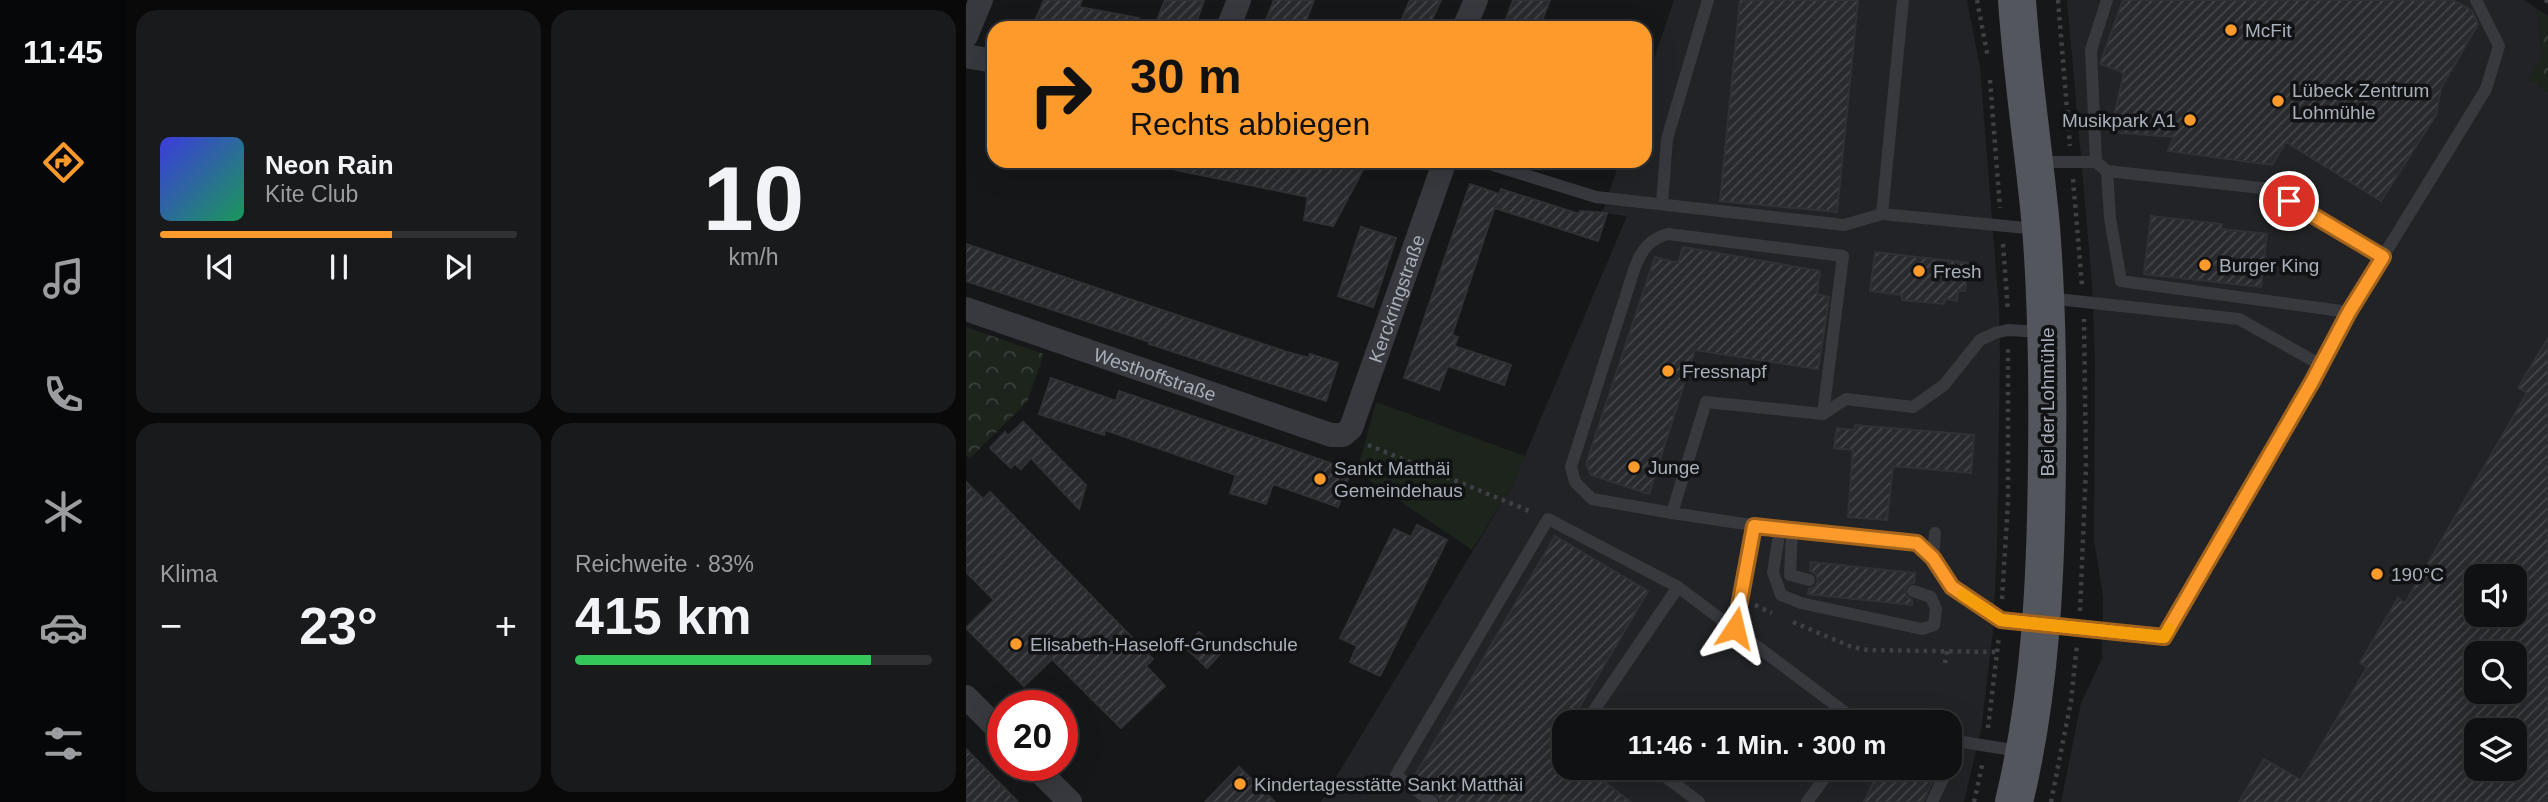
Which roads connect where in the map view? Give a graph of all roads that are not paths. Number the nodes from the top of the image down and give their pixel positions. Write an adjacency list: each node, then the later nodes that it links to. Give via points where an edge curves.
1 (981, 0): 11 (street)
2 (1239, 0): 9 (street)
3 (1476, 0): 10 (street)
4 (1708, 0): 19 (lane, via 1667,139)
5 (1903, 0): 20 (lane)
6 (2017, 0): 14 (main road, Bei der Lohmühle)
7 (2107, 0): 15 (lane, via 2091,50)
8 (2476, 0): 22 (lane, via 2499,46 2486,89)
9 (1231, 21)
10 (1467, 21)
11 (966, 36)
12 (966, 56): 13 (street)
13 (987, 60)
14 (2035, 162): 15 (lane); 21 (main road, Bei der Lohmühle)
15 (2096, 162): 18 (lane)
16 (1442, 168): 28 (street, Kerckringstraße, via 1351,428)
17 (1503, 168): 19 (lane, via 1596,197)
18 (2107, 171): 22 (lane, via 2270,189); 24 (lane, via 2121,281)
19 (1662, 205): 20 (lane, via 1844,225)
20 (1882, 214): 21 (lane)
21 (2041, 229): 25 (main road, Bei der Lohmühle)
22 (2383, 257): 24 (lane)
23 (966, 309): 28 (street, Westhoffstraße, via 1331,435)
24 (2349, 312): 26 (lane)
25 (2046, 315): 26 (lane, via 2239,318); 27 (lane, via 1980,341 1944,385 1913,407 1846,399); 37 (main road, Bei der Lohmühle, via 2047,498)
26 (2321, 365): 37 (lane, via 2164,637)
27 (1823, 414): 29 (lane, via 1706,402); 29 (lane, via 1843,256 1668,234 1654,238 1635,267 1572,467 1575,482 1592,499)
28 (1343, 435)
29 (1672, 513): 30 (lane)
30 (1754, 526): 31 (lane); 38 (lane)
31 (1786, 530): 33 (lane, via 1917,543); 34 (lane, via 1790,575); 36 (lane, via 1773,572 1781,595 1922,629 1934,625 1936,609 1931,597)
32 (1935, 533): 33 (lane)
33 (1933, 558): 37 (lane, via 1952,587 1984,610 2001,620)
34 (1810, 580)
35 (1678, 587): 38 (lane); 40 (lane); 50 (lane, via 1548,519 1396,775)
36 (1913, 591)
37 (2041, 624): 44 (main road, Bei der Lohmühle)
38 (1735, 628): 41 (lane)
39 (966, 697): 42 (street)
40 (1594, 710)
41 (1842, 710)
42 (987, 718)
43 (1962, 742): 44 (lane)
44 (2026, 752): 54 (main road, Bei der Lohmühle)
45 (1670, 780): 51 (lane)
46 (1823, 780): 52 (lane)
47 (1942, 780): 53 (lane)
48 (1049, 781): 49 (street)
49 (1070, 802)
50 (1432, 802)
51 (1699, 802)
52 (1807, 802)
53 (1932, 802)
54 (2014, 802)

